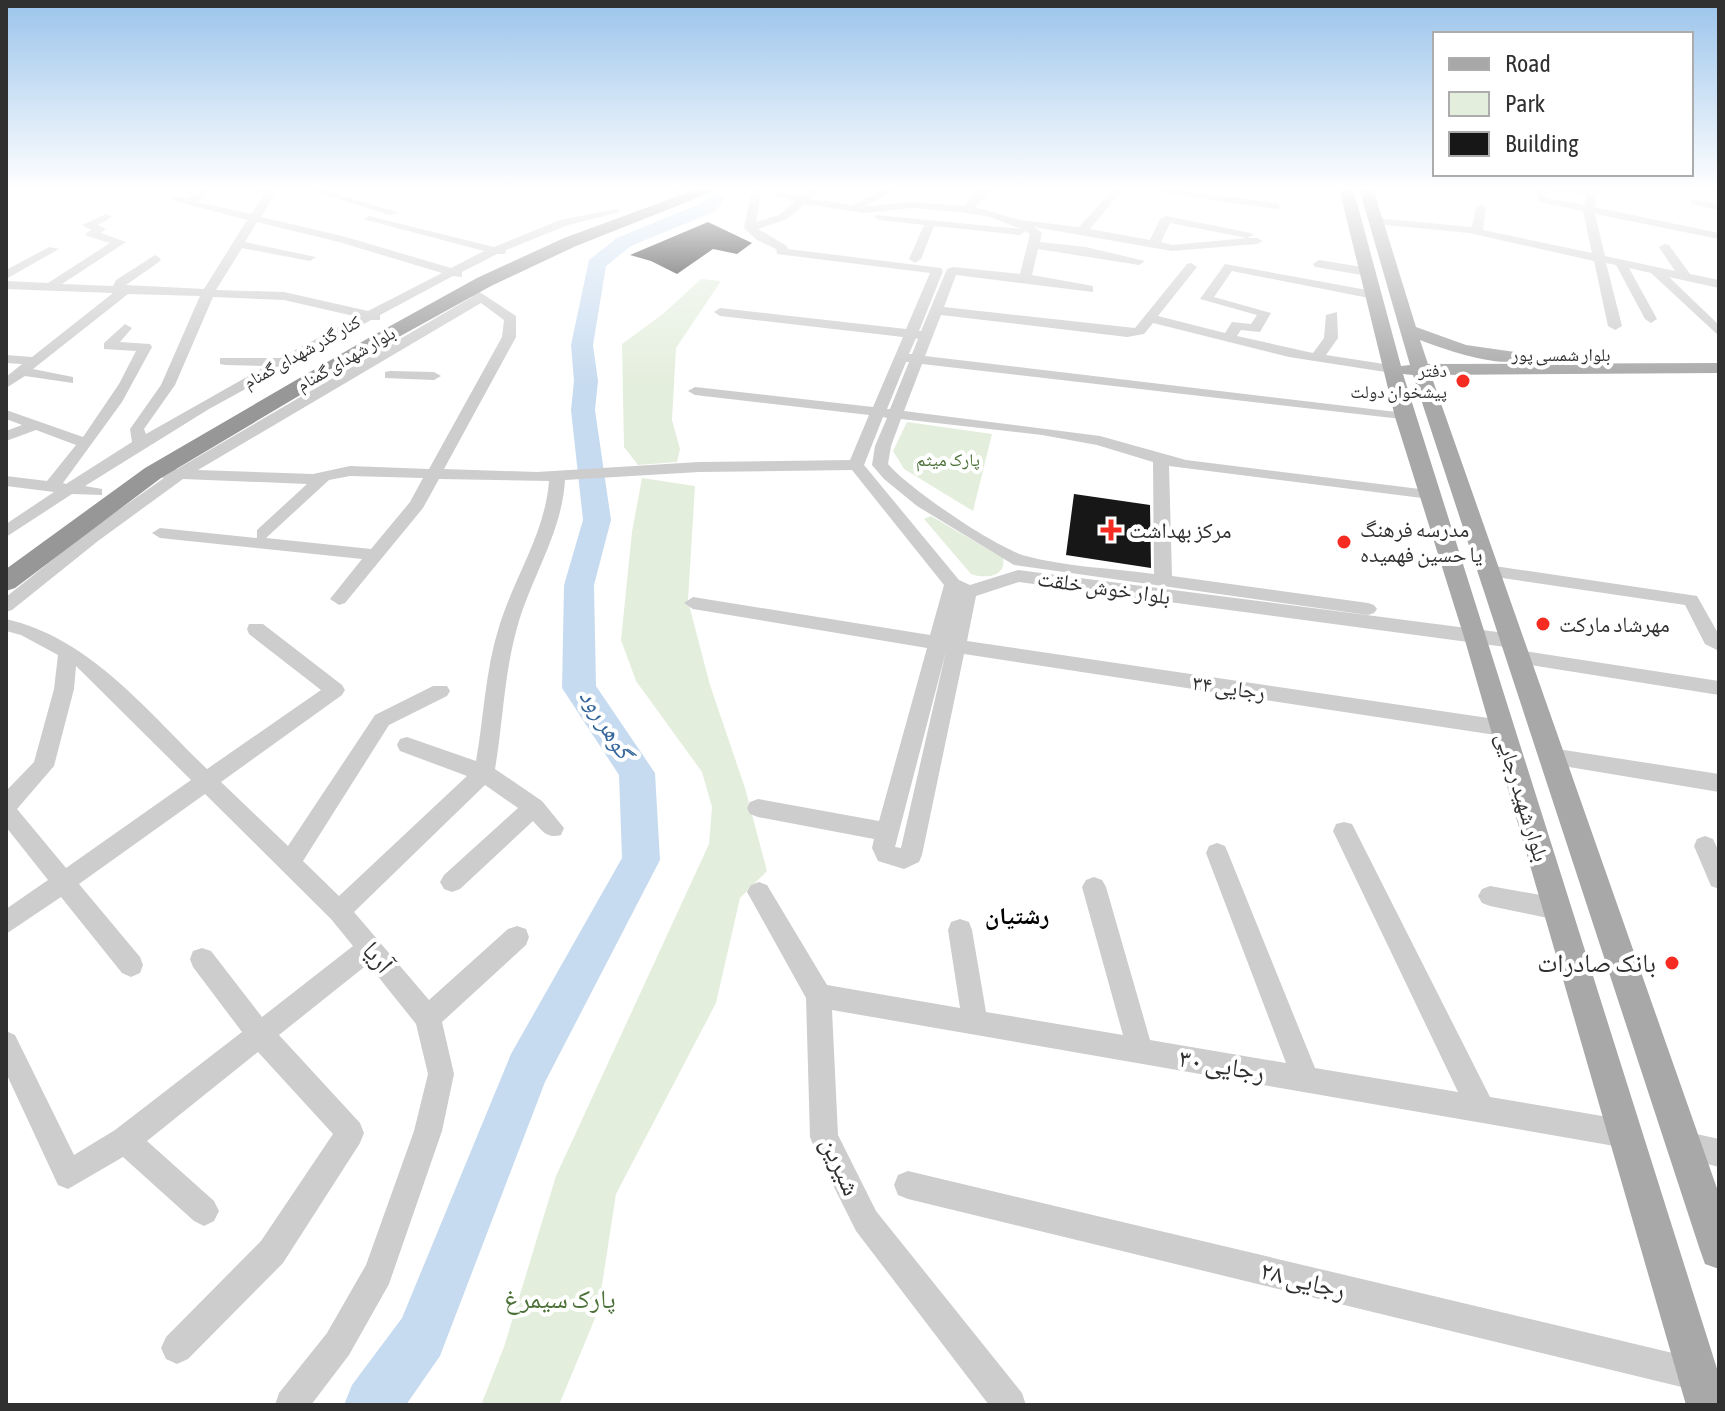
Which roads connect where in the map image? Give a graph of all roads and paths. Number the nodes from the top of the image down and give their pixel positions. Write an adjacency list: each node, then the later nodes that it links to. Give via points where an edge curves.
1 (44, 254): 32 (street)
2 (101, 254): 35 (street)
3 (233, 254): 41 (street)
4 (293, 254): 19 (street)
5 (385, 254): 36 (street)
6 (504, 254): 36 (highway, بلوار شهدای گمنام)
7 (542, 254): 36 (highway, بلوار شهدای گمنام)
8 (788, 254): 26 (street)
9 (853, 254): 22 (street)
10 (918, 254): 22 (street)
11 (1031, 254): 31 (street)
12 (1101, 254): 23 (street)
13 (1247, 254): 27 (street)
14 (1363, 254): 30 (main road, بلوار شهید رجایی)
15 (1385, 254): 51 (main road, بلوار شهید رجایی)
16 (1582, 254): 20 (street)
17 (1596, 254): 20 (street)
18 (1670, 254): 33 (street)
19 (310, 257)
20 (1597, 257): 28 (street); 49 (street)
21 (155, 259): 39 (street, via 120,283)
22 (915, 259): 26 (street)
23 (1139, 261)
24 (1319, 264): 30 (street)
25 (1191, 267): 47 (street)
26 (944, 268): 31 (street); 43 (street, بلوار خوش خلقت); 53 (street, بلوار خوش خلقت)
27 (1236, 268): 42 (street); 54 (street, via 1206,299 1265,313 1255,329 1237,325)
28 (1623, 268): 29 (street); 34 (street); 48 (street)
29 (1655, 269): 33 (street); 34 (street)
30 (1368, 272): 42 (main road, بلوار شهید رجایی)
31 (1026, 273): 40 (street)
32 (6, 275)
33 (1685, 276): 37 (street)
34 (1666, 281): 52 (street)
35 (53, 284): 38 (street); 39 (street)
36 (471, 284): 46 (highway, بلوار شهدای گمنام); 74 (highway, بلوار شهدای گمنام); 87 (street, via 511,319 509,337)
37 (1719, 284)
38 (6, 285)
39 (123, 288): 41 (street); 60 (street)
40 (1089, 289)
41 (209, 291): 46 (street, via 284,296); 82 (street, via 168,385 137,429)
42 (1374, 295): 65 (main road, بلوار شهید رجایی)
43 (935, 310): 47 (street, via 1127,333 1139,331); 53 (street, بلوار خوش خلقت)
44 (720, 312): 53 (street)
45 (1332, 315): 57 (street, via 1331,338)
46 (377, 318): 62 (street, کنار گذر شهدای گمنام); 64 (highway, بلوار شهدای گمنام)
47 (1150, 318): 54 (street)
48 (1651, 319)
49 (1615, 326)
50 (125, 328): 81 (street, via 109,346 145,347 124,391)
51 (1408, 330): 55 (main road, بلوار شمسی پور); 68 (main road, بلوار شهید رجایی)
52 (1719, 332)
53 (917, 335): 56 (street, بلوار خوش خلقت); 59 (street, بلوار خوش خلقت)
54 (1229, 338): 57 (street)
55 (1463, 350): 63 (main road, بلوار شمسی پور, via 1515,357); 66 (main road, via 1452,357)
56 (900, 357): 59 (street); 75 (street, بلوار خوش خلقت)
57 (1316, 358): 65 (street)
58 (6, 359): 60 (street)
59 (918, 359): 77 (street, بلوار خوش خلقت); 78 (street)
60 (34, 361): 67 (street)
61 (225, 361): 62 (street)
62 (285, 362): 64 (street); 82 (street, کنار گذر شهدای گمنام)
63 (1718, 364): 66 (main road, بلوار شمسی پور)
64 (307, 365): 93 (highway, بلوار شهدای گمنام)
65 (1392, 369): 68 (main road, بلوار شمسی پور); 78 (main road, بلوار شهید رجایی)
66 (1482, 370): 68 (main road, بلوار شمسی پور)
67 (22, 371): 71 (street); 72 (street)
68 (1420, 371): 105 (main road, بلوار شهید رجایی)
69 (390, 375): 70 (street)
70 (434, 376)
71 (68, 380)
72 (6, 384)
73 (695, 391): 75 (street)
74 (280, 405): 85 (highway, بلوار شهدای گمنام); 86 (street, کنار گذر شهدای گمنام)
75 (877, 413): 77 (street); 84 (street, بلوار خوش خلقت)
76 (6, 414): 79 (street)
77 (896, 414): 83 (street, via 1056,433); 96 (street, بلوار خوش خلقت, via 880,465)
78 (1405, 417): 94 (main road, بلوار شهید رجایی)
79 (35, 425): 80 (street); 81 (street)
80 (6, 436)
81 (86, 443): 91 (street)
82 (140, 443): 92 (street, کنار گذر شهدای گمنام)
83 (1161, 459): 94 (street); 106 (street)
84 (856, 465): 88 (street); 98 (street)
85 (153, 473): 86 (street); 107 (highway, بلوار شهدای گمنام)
86 (180, 474): 89 (street); 111 (street, کنار گذر شهدای گمنام, via 92,537)
87 (435, 474): 88 (street); 89 (street, via 350,471); 102 (street)
88 (557, 476): 123 (street, via 543,538 497,669)
89 (323, 477): 101 (street)
90 (6, 481): 91 (street)
91 (52, 486): 92 (street)
92 (70, 487): 93 (street); 97 (street, کنار گذر شهدای گمنام)
93 (96, 492): 103 (highway, بلوار شهدای گمنام)
94 (1430, 494): 113 (main road, بلوار شهید رجایی)
95 (6, 512): 97 (street)
96 (942, 512): 98 (street, via 915,510); 104 (street, بلوار خوش خلقت)
97 (33, 513): 99 (street, کنار گذر شهدای گمنام)
98 (905, 525): 108 (street)
99 (6, 532)
100 (160, 533): 102 (street)
101 (263, 534)
102 (373, 555): 109 (street)
103 (6, 557)
104 (1019, 568): 106 (street, بلوار خوش خلقت); 108 (street, بلوار خوش خلقت); 113 (street, بلوار خوش خلقت)
105 (1488, 571): 114 (main road, بلوار شهید رجایی); 115 (street, via 1691,600)
106 (1163, 580): 113 (street, بلوار خوش خلقت)
107 (6, 582)
108 (961, 588): 116 (street)
109 (339, 599)
110 (693, 603): 116 (street, رجایی ۳۴)
111 (8, 623): 117 (street, آریا)
112 (256, 629): 124 (street, via 335,690)
113 (1474, 630): 114 (street); 120 (main road, بلوار شهید رجایی)
114 (1513, 642): 118 (street); 122 (main road, بلوار شهید رجایی)
115 (1719, 644)
116 (947, 645): 120 (street, رجایی ۳۴); 131 (street); 131 (street, via 911,855 904,859 886,854)
117 (68, 652): 124 (street, آریا); 128 (street, via 64,689 43,766)
118 (1719, 688)
119 (440, 691): 134 (street, via 382,720)
120 (1502, 728): 141 (main road, بلوار شهید رجایی)
121 (407, 745): 123 (street)
122 (1551, 756): 125 (street); 159 (main road, بلوار شهید رجایی)
123 (484, 773): 126 (street); 142 (street)
124 (209, 781): 134 (street, آریا); 137 (street)
125 (1719, 783)
126 (534, 807): 129 (street); 136 (street)
127 (758, 808): 131 (street)
128 (6, 809): 137 (street)
129 (553, 828)
130 (1344, 831): 156 (street)
131 (888, 832)
132 (1705, 846): 135 (street)
133 (1217, 853): 155 (street)
134 (290, 862): 142 (street, آریا)
135 (1719, 879)
136 (452, 882)
137 (62, 884): 143 (street); 148 (street)
138 (1094, 887): 153 (street)
139 (759, 892): 149 (street, شیرین)
140 (1490, 896): 141 (street)
141 (1557, 909): 157 (main road, بلوار شهید رجایی)
142 (339, 911): 146 (street, آریا)
143 (6, 923)
144 (960, 930): 151 (street)
145 (517, 937): 150 (street)
146 (370, 948): 150 (street, آریا); 152 (street)
147 (202, 959): 152 (street)
148 (131, 965)
149 (819, 996): 151 (street, رجایی ۳۰); 167 (street, شیرین, via 824,1137 866,1221)
150 (428, 1018): 166 (street, آریا, via 441,1074 378,1273 338,1344)
151 (975, 1022): 153 (street, رجایی ۳۰)
152 (259, 1033): 158 (street); 164 (street, via 350,1133 272,1252)
153 (1140, 1051): 155 (street, رجایی ۳۰)
154 (9, 1061): 158 (street, via 68,1175)
155 (1306, 1079): 156 (street, رجایی ۳۰)
156 (1481, 1109): 157 (street, رجایی ۳۰)
157 (1626, 1134): 165 (main road, بلوار شهید رجایی)
158 (125, 1140): 162 (street)
159 (1683, 1145): 160 (street); 163 (main road, بلوار شهید رجایی)
160 (1719, 1153)
161 (908, 1185): 165 (street, رجایی ۲۸)
162 (204, 1211)
163 (1719, 1250)
164 (177, 1348)
165 (1703, 1390)
166 (291, 1405)
167 (1010, 1405)

